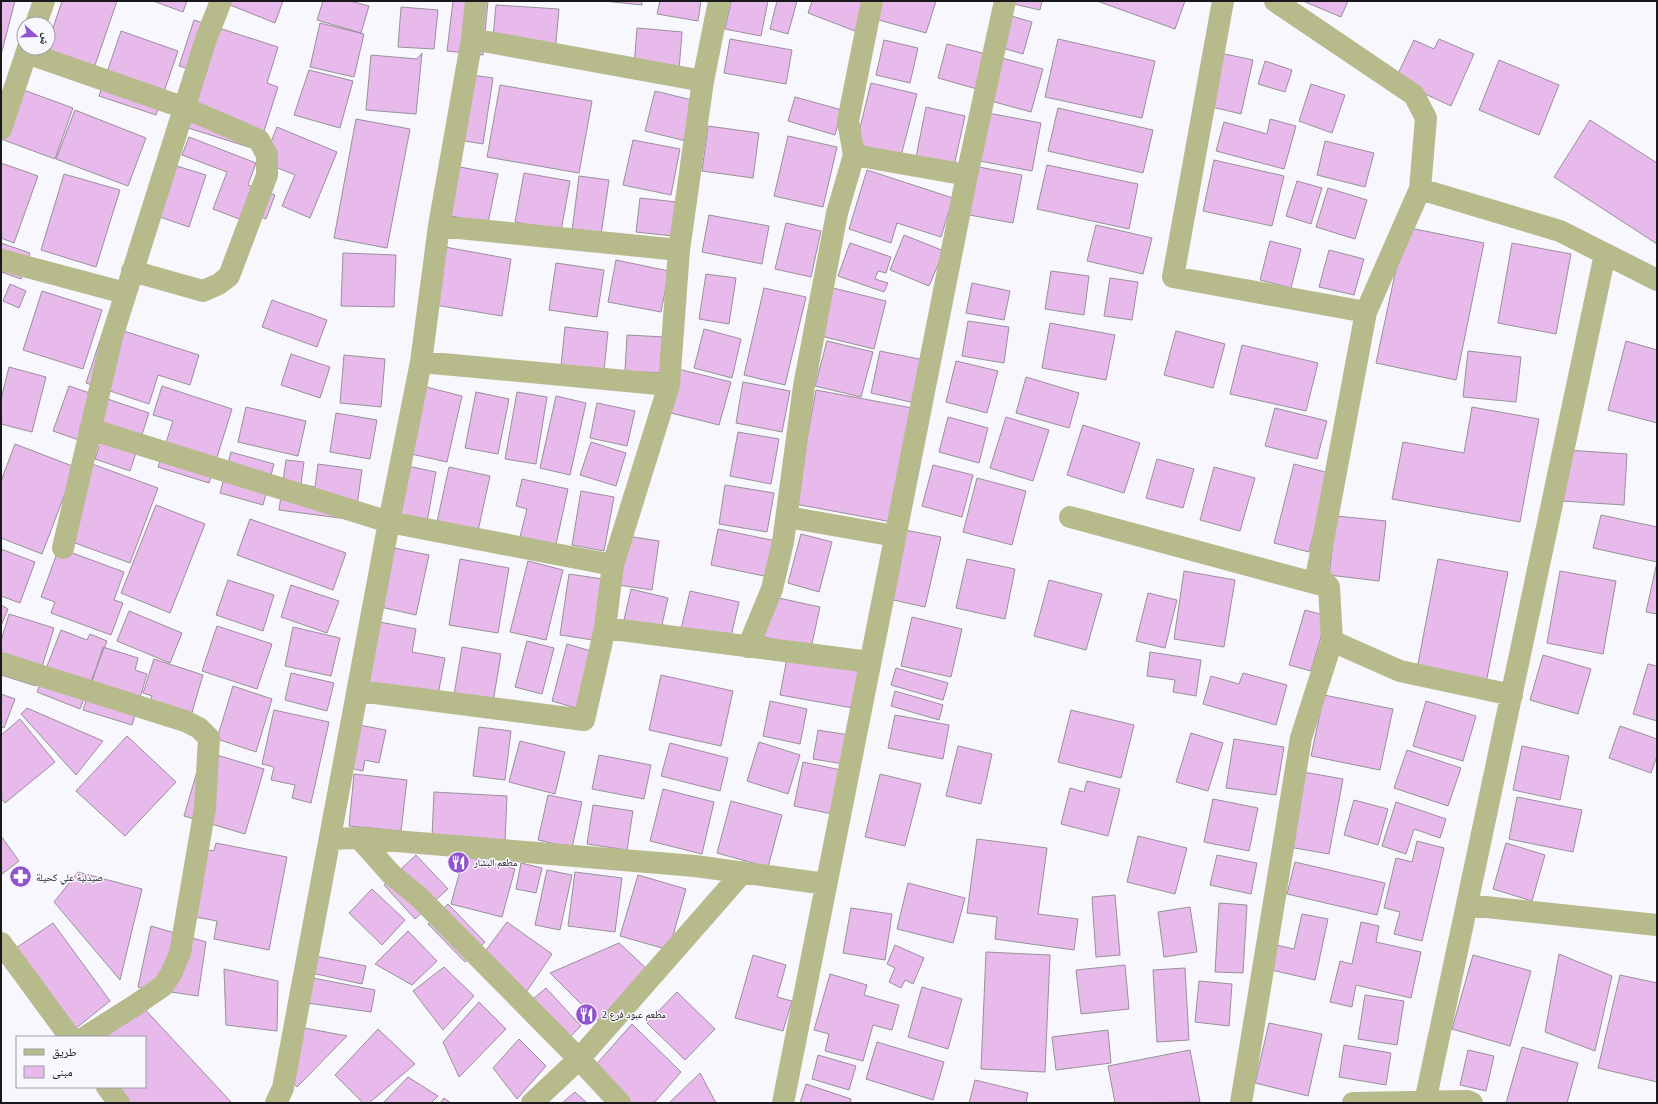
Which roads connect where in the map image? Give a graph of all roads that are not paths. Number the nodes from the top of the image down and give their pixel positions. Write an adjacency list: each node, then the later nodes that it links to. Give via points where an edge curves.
1 (44, 1): 9 (street)
2 (221, 1): 14 (street, via 206,39)
3 (476, 1): 10 (street)
4 (719, 1): 13 (street)
5 (872, 1): 16 (street, via 848,121)
6 (1005, 1): 17 (street)
7 (1223, 1): 26 (street, via 1172,277)
8 (1275, 1): 18 (street, via 1414,95 1426,118)
9 (39, 16)
10 (472, 39): 13 (street); 19 (street)
11 (25, 56): 15 (street)
12 (43, 56): 14 (street)
13 (703, 81): 20 (street)
14 (185, 108): 23 (street); 23 (street, via 259,140 267,155 267,175 229,276 219,284 203,291)
15 (1, 129)
16 (854, 156): 17 (street); 30 (street, via 837,213 804,386)
17 (967, 175): 33 (street)
18 (1420, 189): 21 (street, via 1560,231); 26 (street)
19 (439, 226): 20 (street); 27 (street)
20 (679, 250): 28 (street)
21 (1605, 254): 24 (street); 43 (street)
22 (1, 260): 25 (street)
23 (132, 271): 25 (street)
24 (1657, 280)
25 (125, 293): 29 (street)
26 (1366, 312): 36 (street, via 1317,573)
27 (421, 362): 28 (street); 32 (street)
28 (669, 385): 35 (street)
29 (90, 429): 32 (street); 34 (street)
30 (787, 517): 33 (street); 39 (street, via 772,589)
31 (1070, 517): 36 (street)
32 (389, 522): 35 (street); 42 (street)
33 (895, 536): 40 (street)
34 (63, 548)
35 (613, 565): 37 (street)
36 (1329, 587): 38 (street)
37 (605, 628): 39 (street); 42 (street, via 584,720)
38 (1332, 641): 43 (street, via 1400,671); 61 (street, via 1301,738)
39 (748, 647): 40 (street)
40 (870, 662): 47 (street)
41 (1, 663): 52 (street, via 185,721 199,728 209,738 205,808 180,953 163,986)
42 (359, 691): 45 (street)
43 (1512, 695): 48 (street)
44 (359, 838): 45 (street); 46 (street, via 687,865); 53 (street, via 391,874 419,897)
45 (330, 839): 57 (street, via 283,1088)
46 (743, 872): 47 (street); 53 (street)
47 (826, 884): 60 (street)
48 (1467, 905): 49 (street); 55 (street)
49 (1657, 925)
50 (1, 943): 51 (street)
51 (69, 1036)
52 (86, 1036)
53 (579, 1059): 58 (street); 59 (street)
54 (108, 1088): 56 (street)
55 (1425, 1102): 62 (street); 63 (street)
56 (119, 1103)
57 (276, 1103)
58 (532, 1103)
59 (620, 1103)
60 (782, 1103)
61 (1241, 1103)
62 (1353, 1103)
63 (1472, 1103)

